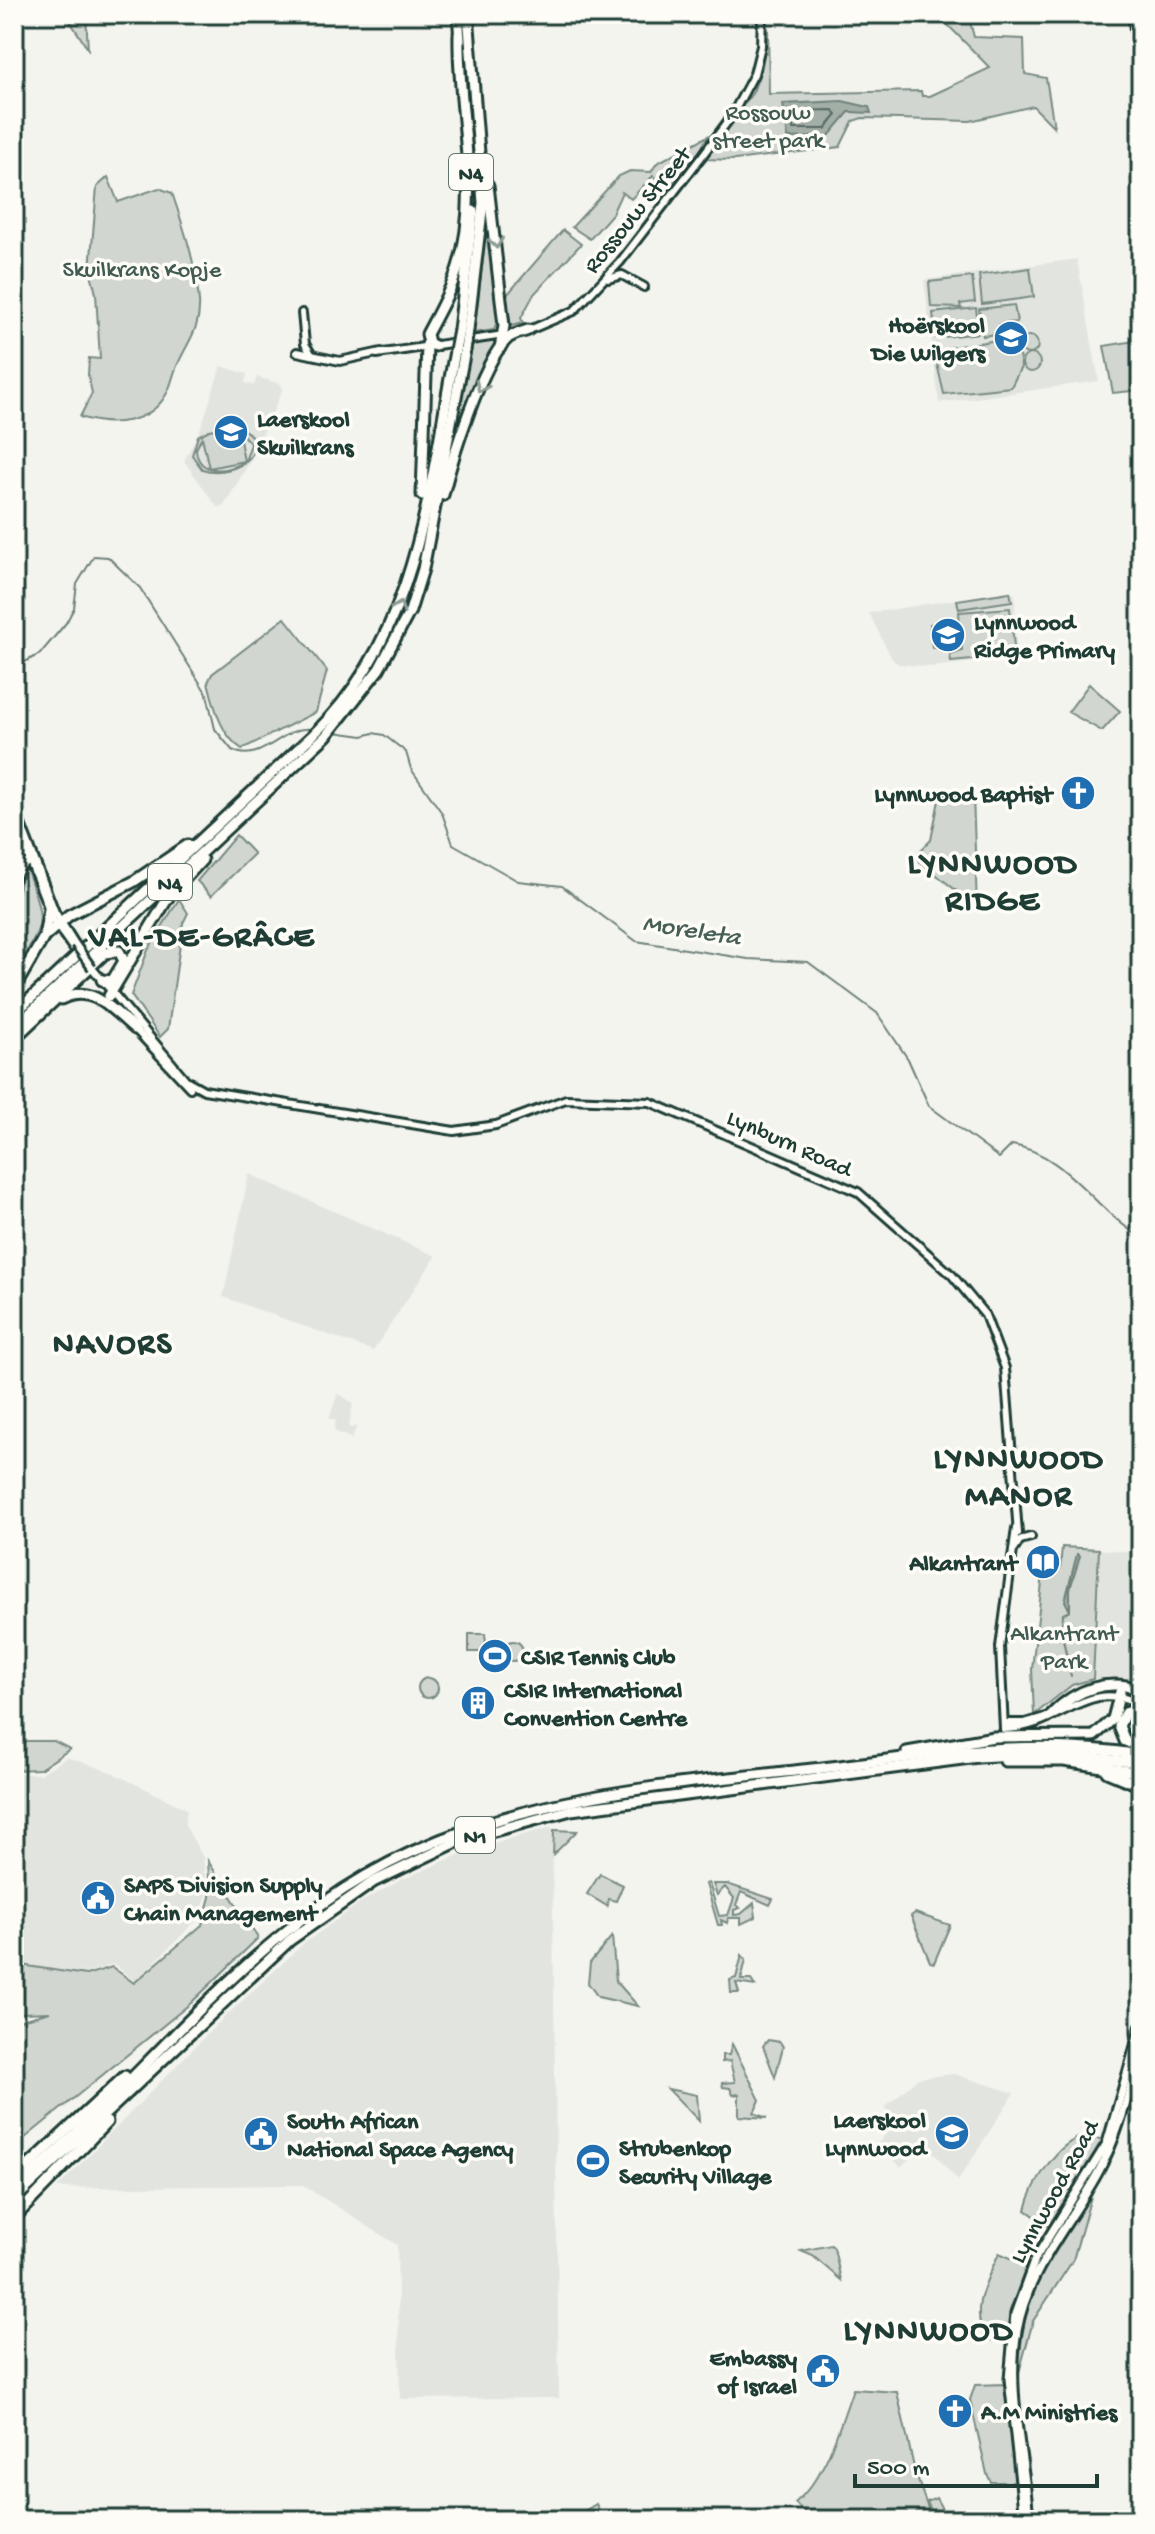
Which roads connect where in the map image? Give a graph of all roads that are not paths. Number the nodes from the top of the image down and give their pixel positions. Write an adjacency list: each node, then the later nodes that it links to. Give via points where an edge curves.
1 (458, 14): 5 (highway, N4)
2 (468, 14): 7 (highway, N4)
3 (762, 14): 8 (main road, Rossouw Street, via 760,56 745,93)
4 (1132, 14): 6 (main road)
5 (459, 34): 12 (highway, N4, via 474,216); 15 (highway, via 467,220 457,272)
6 (1141, 67)
7 (476, 111): 12 (highway, N4, via 483,214); 14 (highway, one-way to 14)
8 (602, 282): 9 (main road, via 622,275); 11 (main road, Rossouw Street, via 574,311)
9 (644, 287)
10 (302, 313): 20 (main road, via 305,344)
11 (550, 324): 13 (main road, Rossouw Street); 14 (main road, Rossouw Street)
12 (464, 330): 18 (highway, N4, bridge)
13 (528, 330): 14 (main road, Rossouw Street); 17 (highway, via 508,337)
14 (503, 331): 15 (main road, Rossouw Street); 17 (highway)
15 (429, 343): 16 (highway); 21 (highway)
16 (415, 348): 20 (main road, via 340,361); 21 (highway)
17 (499, 349): 23 (highway, one-way to 23, via 458,442)
18 (460, 351): 22 (highway, N4); 23 (highway, N4)
19 (297, 352): 20 (main road)
20 (314, 357)
21 (424, 363): 22 (highway, via 427,439)
22 (418, 546): 24 (highway, N4, one-way to 22, via 380,649 404,597)
23 (423, 569): 24 (highway, N4, via 395,642)
24 (333, 722): 26 (highway, N4, via 326,736); 28 (highway, N4)
25 (14, 806): 29 (main road)
26 (238, 819): 41 (highway, via 169,896); 44 (highway, N4)
27 (14, 821): 29 (main road)
28 (219, 822): 35 (highway, via 133,882); 42 (highway, N4)
29 (31, 857): 30 (main road); 31 (main road); 34 (main road)
30 (17, 870): 31 (main road, via 27,867); 32 (main road); 33 (main road)
31 (34, 875): 34 (main road)
32 (14, 880)
33 (14, 889)
34 (52, 911): 35 (highway); 36 (main road); 37 (highway)
35 (69, 915): 36 (highway)
36 (58, 925): 37 (highway); 38 (main road, bridge)
37 (44, 937): 40 (highway)
38 (91, 969): 39 (main road); 41 (main road)
39 (102, 980): 41 (main road); 44 (highway, via 112,981 119,974 124,961 119,951 105,953)
40 (14, 989)
41 (115, 999): 43 (main road); 45 (main road); 46 (main road)
42 (14, 1014)
43 (135, 1029): 44 (highway, via 98,997 79,992); 45 (main road)
44 (16, 1033)
45 (162, 1060): 46 (main road); 47 (main road, via 183,1083 200,1092)
46 (195, 1087): 47 (main road)
47 (303, 1107): 48 (main road, Lynburn Road, via 459,1131 503,1123 566,1099 650,1102 858,1192 952,1275 985,1315 1005,1368)
48 (1018, 1521): 49 (main road, Lynburn Road); 49 (main road, via 1030,1535)
49 (1014, 1550): 54 (main road, Lynburn Road, via 1000,1647)
50 (1141, 1690): 53 (highway, via 1121,1684 1092,1688)
51 (1119, 1694): 52 (main road); 53 (main road, via 1086,1696); 54 (main road, via 1089,1698 1041,1724); 60 (highway, via 1113,1719 1094,1736 994,1737)
52 (1141, 1703): 55 (highway, via 1125,1713 1119,1726 1125,1741)
53 (1052, 1714): 54 (main road)
54 (1004, 1726)
55 (1141, 1748)
56 (1141, 1755): 60 (highway, N1, via 1009,1745)
57 (1045, 1760): 59 (highway); 61 (highway); 62 (highway, via 1105,1771)
58 (1141, 1763): 59 (highway, N1, via 1048,1753)
59 (919, 1765): 63 (highway, N1, via 571,1810 476,1834 401,1867 324,1914)
60 (797, 1771): 63 (highway, N1, via 584,1798 462,1829 377,1869 326,1901 288,1929)
61 (1141, 1773)
62 (1141, 1786)
63 (199, 2019): 66 (highway, via 178,2026); 67 (highway, N1); 68 (highway, N1); 69 (highway)
64 (1141, 2025): 70 (main road, Lynnwood Road, via 1107,2143)
65 (1141, 2048): 70 (main road, Lynnwood Road, via 1112,2145)
66 (14, 2179)
67 (14, 2188)
68 (14, 2200)
69 (14, 2218)
70 (1048, 2245): 71 (main road, Lynnwood Road, via 1020,2300 1009,2356)
71 (1026, 2520)

